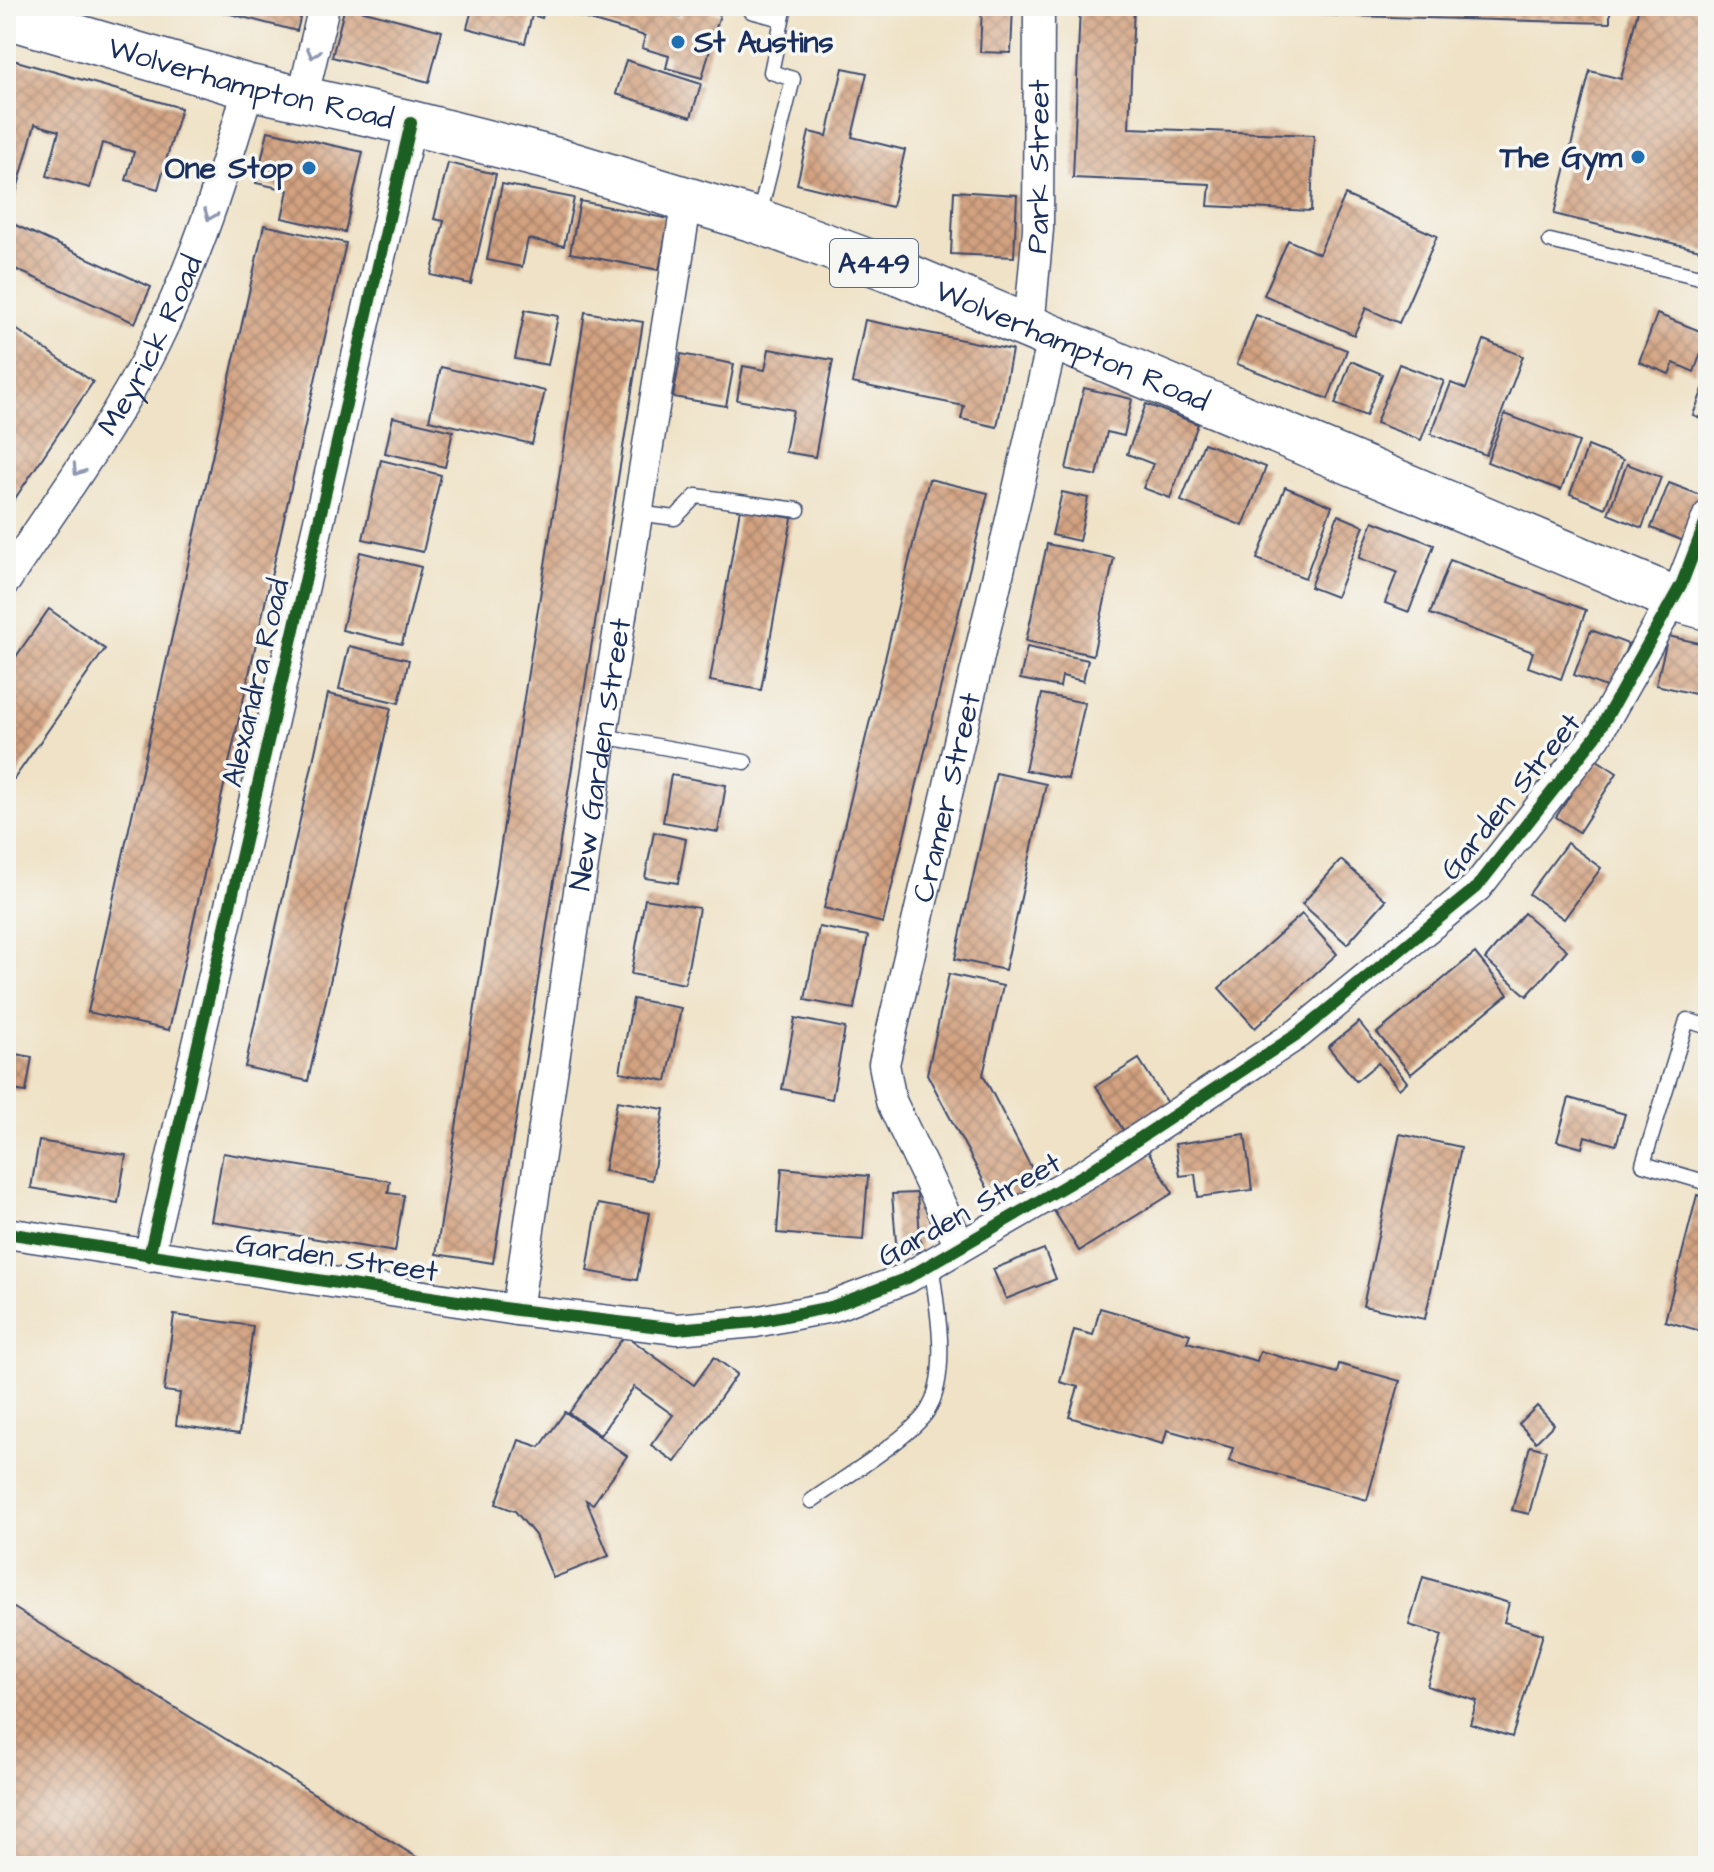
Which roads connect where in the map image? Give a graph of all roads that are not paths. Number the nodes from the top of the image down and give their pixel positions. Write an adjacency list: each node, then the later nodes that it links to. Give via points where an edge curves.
1 (324, 6): 7 (street, one-way to 7)
2 (753, 6): 4 (lane, via 751,11)
3 (1039, 6): 13 (street, Park Street)
4 (783, 13): 10 (lane, via 771,72 793,79)
5 (6, 16): 6 (highway, Wolverhampton Road / A449)
6 (249, 87): 7 (highway, Wolverhampton Road / A449); 17 (street, Meyrick Road, one-way to 17, via 214,202 154,345 122,404)
7 (302, 100): 8 (highway, Wolverhampton Road / A449)
8 (411, 123): 9 (highway, Wolverhampton Road / A449); 25 (street, Alexandra Road)
9 (687, 199): 10 (highway, Wolverhampton Road / A449); 15 (street, New Garden Street)
10 (758, 221): 13 (highway, Wolverhampton Road / A449)
11 (1550, 241): 12 (lane)
12 (1708, 279)
13 (1041, 333): 18 (highway, Wolverhampton Road / A449); 24 (street, Cramer Street, via 884,1064 891,1101)
14 (798, 510): 15 (lane, via 696,496 675,518)
15 (637, 513): 19 (street, New Garden Street)
16 (1708, 516): 18 (street, Garden Street, via 1682,583)
17 (6, 580)
18 (1690, 603): 24 (street, Garden Street, via 1596,736 1477,887 1299,1033 1087,1173)
19 (602, 736): 20 (lane); 27 (street, New Garden Street)
20 (745, 762)
21 (1708, 1027): 22 (lane, via 1687,1020 1643,1164)
22 (1708, 1183)
23 (6, 1233): 25 (street, Garden Street)
24 (960, 1246): 26 (street, Garden Street)
25 (149, 1256): 27 (street, Garden Street)
26 (931, 1264): 27 (street, Garden Street, via 831,1307 755,1322 677,1329); 28 (lane, via 940,1366 927,1412)
27 (517, 1310)
28 (811, 1501)

